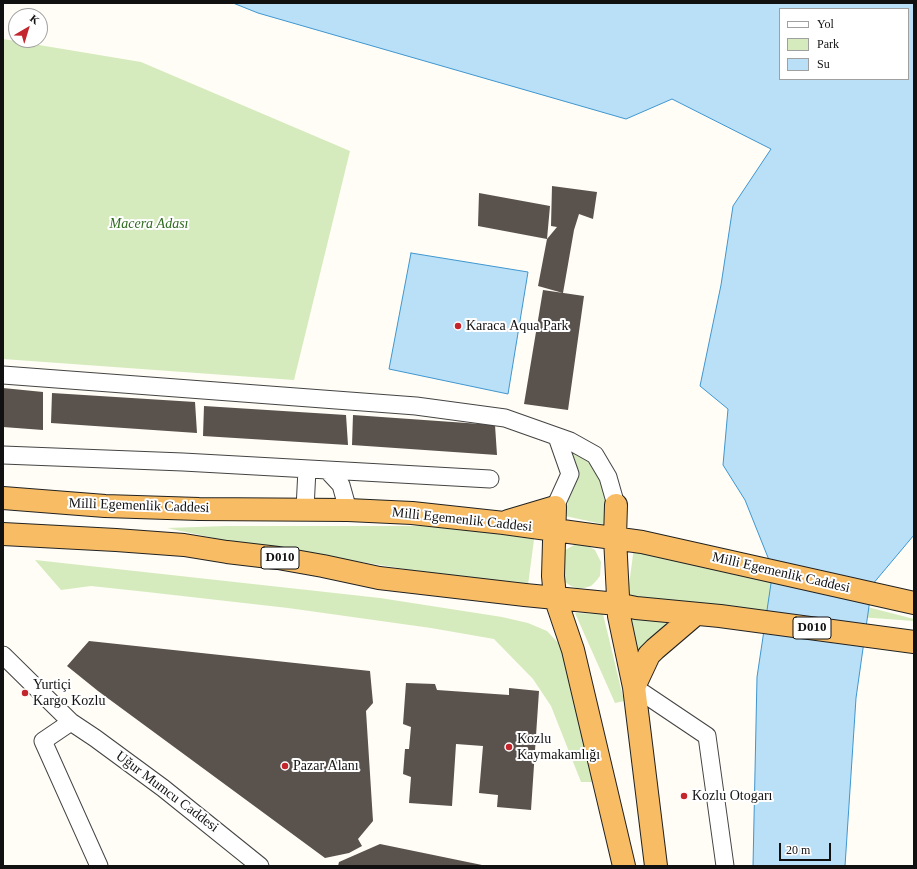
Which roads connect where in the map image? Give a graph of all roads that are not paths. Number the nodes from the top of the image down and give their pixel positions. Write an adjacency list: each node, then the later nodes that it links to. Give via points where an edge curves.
1 (3, 375): 2 (street, via 416,406 505,418)
2 (557, 437): 8 (street, via 595,455 608,477); 9 (street, via 570,474)
3 (3, 455): 4 (street)
4 (307, 469): 5 (street); 10 (street)
5 (327, 470): 6 (street); 11 (street, via 341,485)
6 (490, 479)
7 (3, 498): 10 (highway, Milli Egemenlik Caddesi, via 113,506)
8 (616, 505): 15 (highway); 16 (highway)
9 (555, 507): 12 (highway); 13 (highway)
10 (305, 509): 11 (highway, Milli Egemenlik Caddesi)
11 (348, 510): 12 (highway, Milli Egemenlik Caddesi, via 412,513)
12 (504, 523): 13 (highway, Milli Egemenlik Caddesi)
13 (554, 530): 15 (highway, Milli Egemenlik Caddesi); 18 (highway)
14 (3, 534): 17 (highway, D010, via 184,545 278,558 378,578)
15 (615, 538): 16 (highway, Milli Egemenlik Caddesi); 20 (highway)
16 (642, 542): 19 (highway, Milli Egemenlik Caddesi)
17 (525, 595): 18 (highway, D010); 23 (highway, via 554,620)
18 (554, 597): 20 (highway, D010); 23 (highway)
19 (908, 602)
20 (617, 604): 21 (highway, D010); 25 (highway)
21 (696, 614): 22 (highway, D010); 25 (highway, via 649,656)
22 (909, 641)
23 (573, 650): 29 (highway)
24 (3, 655): 26 (street, Uğur Mumcu Caddesi)
25 (634, 687): 30 (highway); 31 (street, via 707,736)
26 (71, 722): 27 (street, via 43,740); 28 (street, Uğur Mumcu Caddesi, via 163,788)
27 (98, 866)
28 (260, 866)
29 (624, 866)
30 (656, 866)
31 (725, 866)

